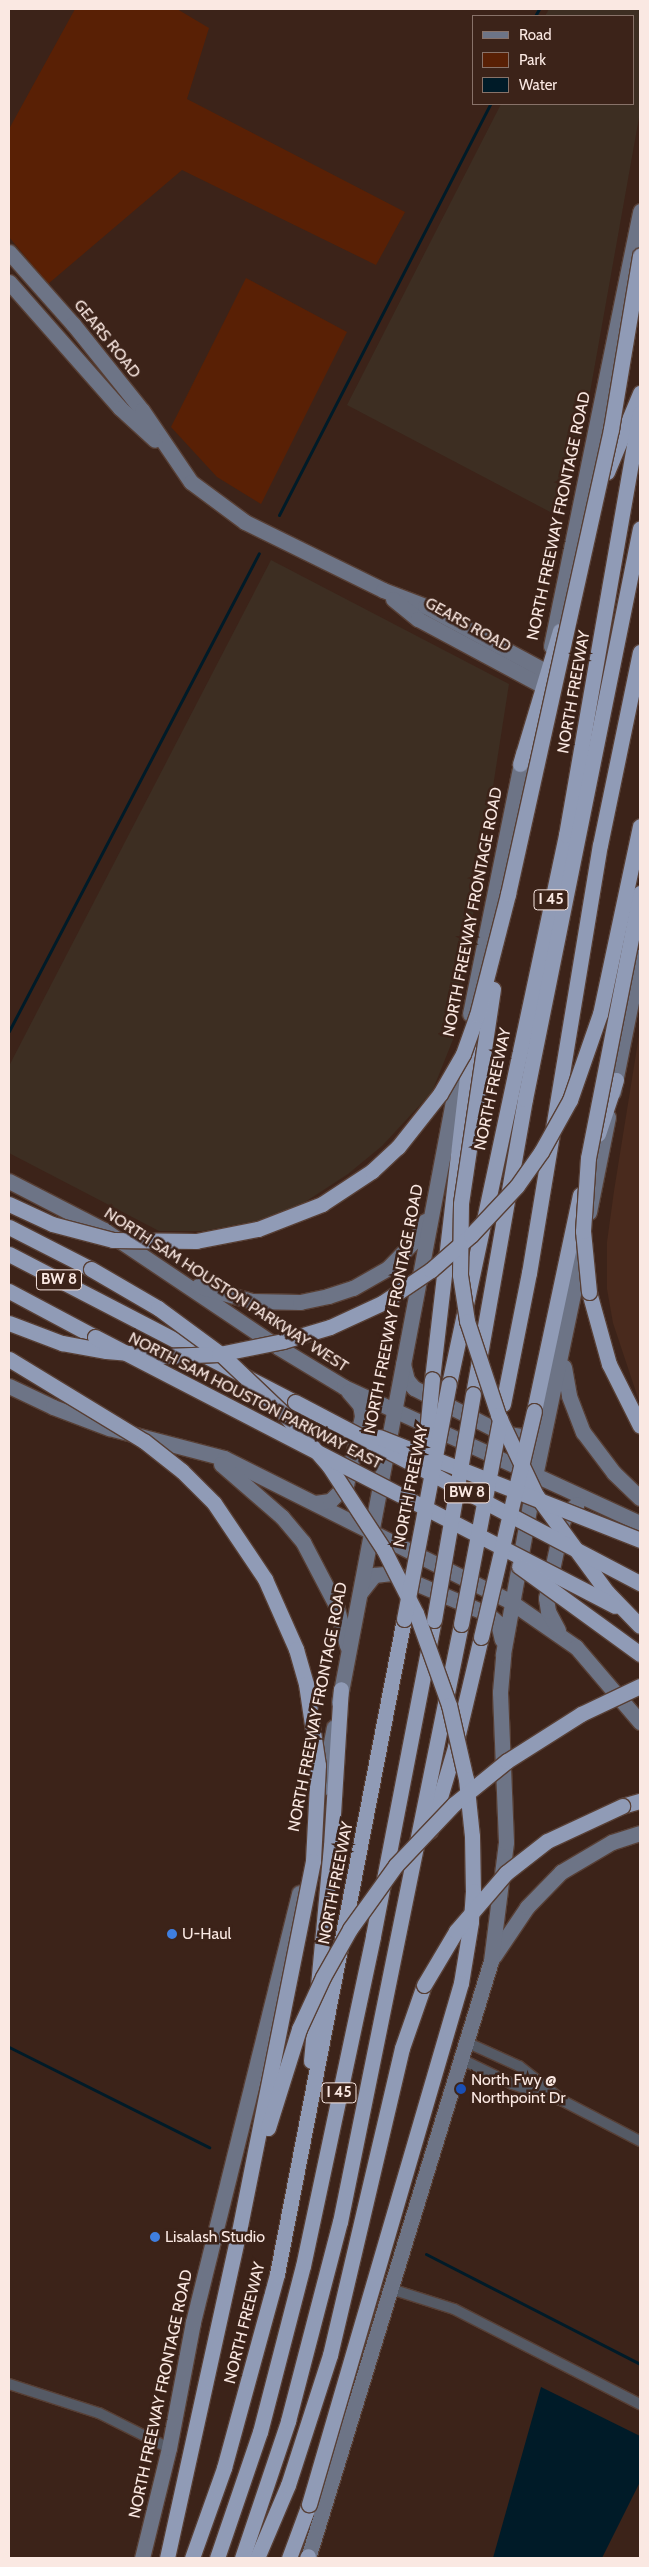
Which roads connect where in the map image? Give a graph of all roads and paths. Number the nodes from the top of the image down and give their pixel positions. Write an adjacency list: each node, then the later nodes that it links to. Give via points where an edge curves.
1 (640, 211): 12 (main road, NORTH FREEWAY FRONTAGE ROAD)
2 (9, 252): 5 (main road, GEARS ROAD)
3 (640, 255): 16 (highway, bridge, via 611,429)
4 (9, 282): 6 (main road, GEARS ROAD)
5 (72, 324): 6 (main road); 9 (main road, GEARS ROAD, via 142,410)
6 (58, 337): 9 (main road, GEARS ROAD, via 120,408)
7 (640, 393): 13 (highway, via 612,458)
8 (640, 413): 46 (highway, NORTH FREEWAY / I 45, bridge, via 566,834)
9 (171, 455): 12 (main road, GEARS ROAD, via 191,482 245,522 383,590 425,606)
10 (640, 528): 77 (highway, NORTH FREEWAY / I 45, bridge, via 525,1099 434,1620 374,1936 303,2266 260,2432)
11 (640, 652): 61 (highway, I 45, bridge, via 600,845 528,1273)
12 (543, 678): 13 (main road, NORTH FREEWAY FRONTAGE ROAD)
13 (520, 764): 18 (main road, NORTH FREEWAY FRONTAGE ROAD)
14 (640, 826): 27 (highway, bridge, via 600,1014 570,1100 541,1152 517,1186 471,1235 431,1270 382,1303 338,1324 283,1341 219,1354 166,1356 106,1351 62,1342)
15 (640, 893): 36 (highway, bridge, via 594,1120 582,1231 589,1292 598,1333 609,1364)
16 (508, 894): 21 (highway, bridge, via 477,1015 455,1069 422,1120 398,1147 339,1194 290,1219 258,1230 174,1243 113,1240 83,1234); 51 (highway, bridge, via 461,1204 460,1275 467,1321 498,1415 536,1495 607,1592)
17 (640, 956): 19 (main road)
18 (476, 988): 22 (main road, NORTH FREEWAY FRONTAGE ROAD); 46 (highway, bridge, via 432,1379)
19 (616, 1080): 28 (main road); 61 (highway, bridge, via 584,1178 534,1411 455,1747)
20 (9, 1181): 25 (main road, NORTH SAM HOUSTON PARKWAY WEST, via 104,1230)
21 (9, 1204)
22 (432, 1204): 25 (main road, via 414,1240 388,1268 353,1288 328,1296 300,1302 252,1302); 30 (main road, NORTH FREEWAY FRONTAGE ROAD)
23 (9, 1227): 80 (highway, bridge, via 114,1282 178,1321 237,1368 300,1432 352,1497 394,1569 438,1670 460,1746 474,1860 467,1955 309,2504)
24 (9, 1254): 33 (highway, NORTH SAM HOUSTON PARKWAY EAST / BW 8, bridge)
25 (177, 1278): 32 (main road, NORTH SAM HOUSTON PARKWAY WEST, via 270,1342)
26 (9, 1292): 42 (highway, NORTH SAM HOUSTON PARKWAY EAST / BW 8, bridge)
27 (9, 1323)
28 (563, 1354): 35 (main road); 39 (main road, via 569,1396 583,1432 614,1473)
29 (9, 1359): 68 (highway, bridge, via 144,1441 182,1471 214,1503 265,1579 286,1623 306,1684 318,1765 313,1861)
30 (402, 1360): 34 (main road, NORTH FREEWAY FRONTAGE ROAD); 35 (main road, via 414,1388 502,1433 522,1436 543,1423)
31 (9, 1386): 37 (main road, via 53,1408 109,1428)
32 (344, 1387): 34 (main road, NORTH SAM HOUSTON PARKWAY WEST); 41 (main road, via 354,1396 362,1416 346,1485 330,1501)
33 (295, 1402): 45 (highway, bridge); 47 (highway, NORTH SAM HOUSTON PARKWAY EAST / BW 8, bridge)
34 (392, 1410): 38 (main road, NORTH SAM HOUSTON PARKWAY WEST); 44 (main road, NORTH FREEWAY FRONTAGE ROAD)
35 (551, 1411): 38 (main road)
36 (640, 1426)
37 (202, 1450): 41 (main road); 53 (main road, via 260,1496 303,1542 336,1605)
38 (535, 1476): 40 (main road); 49 (main road)
39 (640, 1498)
40 (591, 1501): 43 (main road); 52 (main road, via 580,1503 566,1515 546,1598 552,1621)
41 (315, 1503): 44 (main road)
42 (433, 1512): 50 (highway, NORTH SAM HOUSTON PARKWAY EAST / BW 8, bridge); 55 (highway, bridge, via 536,1577)
43 (640, 1523)
44 (370, 1530): 48 (main road, NORTH FREEWAY FRONTAGE ROAD); 49 (main road)
45 (640, 1540)
46 (418, 1542): 67 (highway, NORTH FREEWAY / I 45, bridge)
47 (640, 1583)
48 (357, 1599): 53 (main road, NORTH FREEWAY FRONTAGE ROAD); 54 (main road, via 374,1575 392,1574 488,1614 500,1630)
49 (510, 1602): 52 (main road); 54 (main road)
50 (640, 1619)
51 (640, 1626)
52 (562, 1636): 58 (main road, via 591,1661)
53 (348, 1650): 57 (main road, NORTH FREEWAY FRONTAGE ROAD)
54 (503, 1654): 62 (main road, via 500,1692 506,1842)
55 (640, 1654)
56 (640, 1686): 68 (highway, bridge, via 554,1730 471,1788 416,1843 380,1886 335,1954 299,2030)
57 (341, 1689): 67 (highway, via 331,1846); 72 (main road, NORTH FREEWAY FRONTAGE ROAD, via 287,1947 193,2322)
58 (640, 1722)
59 (640, 1801): 79 (highway, bridge, via 575,1825 517,1863 483,1896 456,1931 424,1985 402,2048 360,2236 320,2387 288,2485)
60 (640, 1833): 62 (main road, via 612,1842 561,1872 527,1907)
61 (402, 1928): 78 (highway, I 45, via 326,2280 288,2421)
62 (491, 1961): 63 (main road)
63 (466, 2042): 64 (main road); 65 (street, via 519,2066)
64 (461, 2059): 65 (street, via 512,2084); 69 (main road)
65 (563, 2101): 66 (street)
66 (640, 2141)
67 (302, 2152): 76 (highway, NORTH FREEWAY / I 45, via 277,2274 252,2370 224,2468)
68 (238, 2235): 75 (highway)
69 (391, 2289): 71 (street, via 454,2309); 73 (main road)
70 (9, 2384): 72 (street, via 100,2413)
71 (640, 2404)
72 (169, 2448): 74 (main road, NORTH FREEWAY FRONTAGE ROAD)
73 (308, 2557)
74 (142, 2558)
75 (167, 2558)
76 (192, 2558)
77 (217, 2558)
78 (242, 2558)
79 (257, 2558)
80 (289, 2558)

